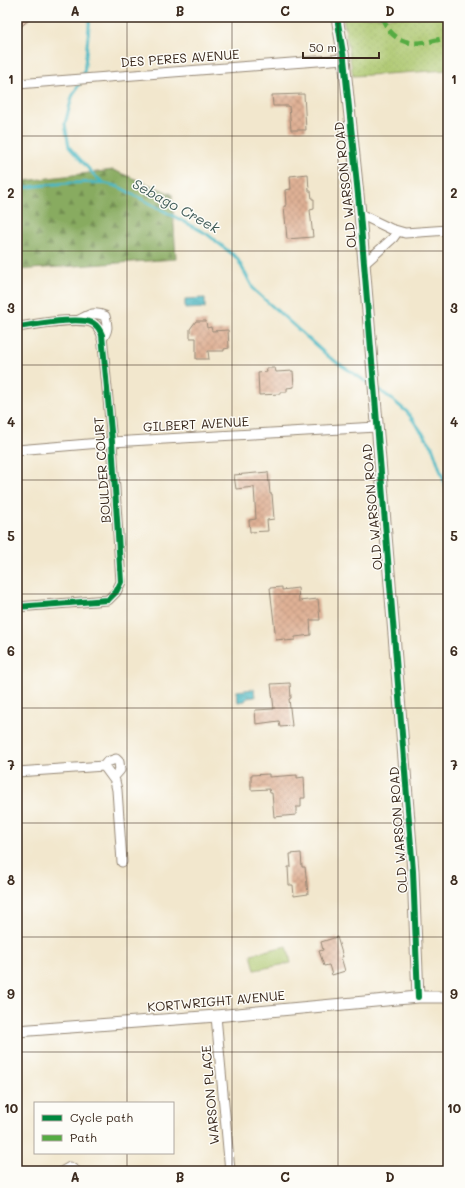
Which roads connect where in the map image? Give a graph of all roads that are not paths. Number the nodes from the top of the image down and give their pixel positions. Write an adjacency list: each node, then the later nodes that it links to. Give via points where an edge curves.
1 (337, 17): 2 (street, OLD WARSON ROAD)
2 (344, 59): 3 (street, DES PERES AVENUE); 4 (street, OLD WARSON ROAD)
3 (17, 84)
4 (360, 214): 6 (street); 7 (street, OLD WARSON ROAD)
5 (448, 230): 6 (street)
6 (398, 231): 7 (street)
7 (364, 264): 9 (street, OLD WARSON ROAD)
8 (17, 327): 10 (street, BOULDER COURT, via 79,320 98,313 105,316 108,325 102,337)
9 (377, 427): 10 (street, GILBERT AVENUE); 17 (street, OLD WARSON ROAD, via 413,871)
10 (112, 442): 11 (street, GILBERT AVENUE); 12 (street, BOULDER COURT, via 121,582 116,592 108,600)
11 (17, 450)
12 (17, 607)
13 (104, 766): 14 (street); 15 (street); 15 (street, via 116,759 120,762 120,770)
14 (17, 772)
15 (113, 778): 16 (street, via 117,790)
16 (122, 862)
17 (418, 997): 18 (street); 19 (street, KORTWRIGHT AVENUE)
18 (448, 997)
19 (216, 1016): 20 (street, KORTWRIGHT AVENUE); 23 (street, WARSON PLACE)
20 (17, 1031)
21 (63, 1171): 22 (street, via 70,1167)
22 (76, 1171)
23 (230, 1171)

